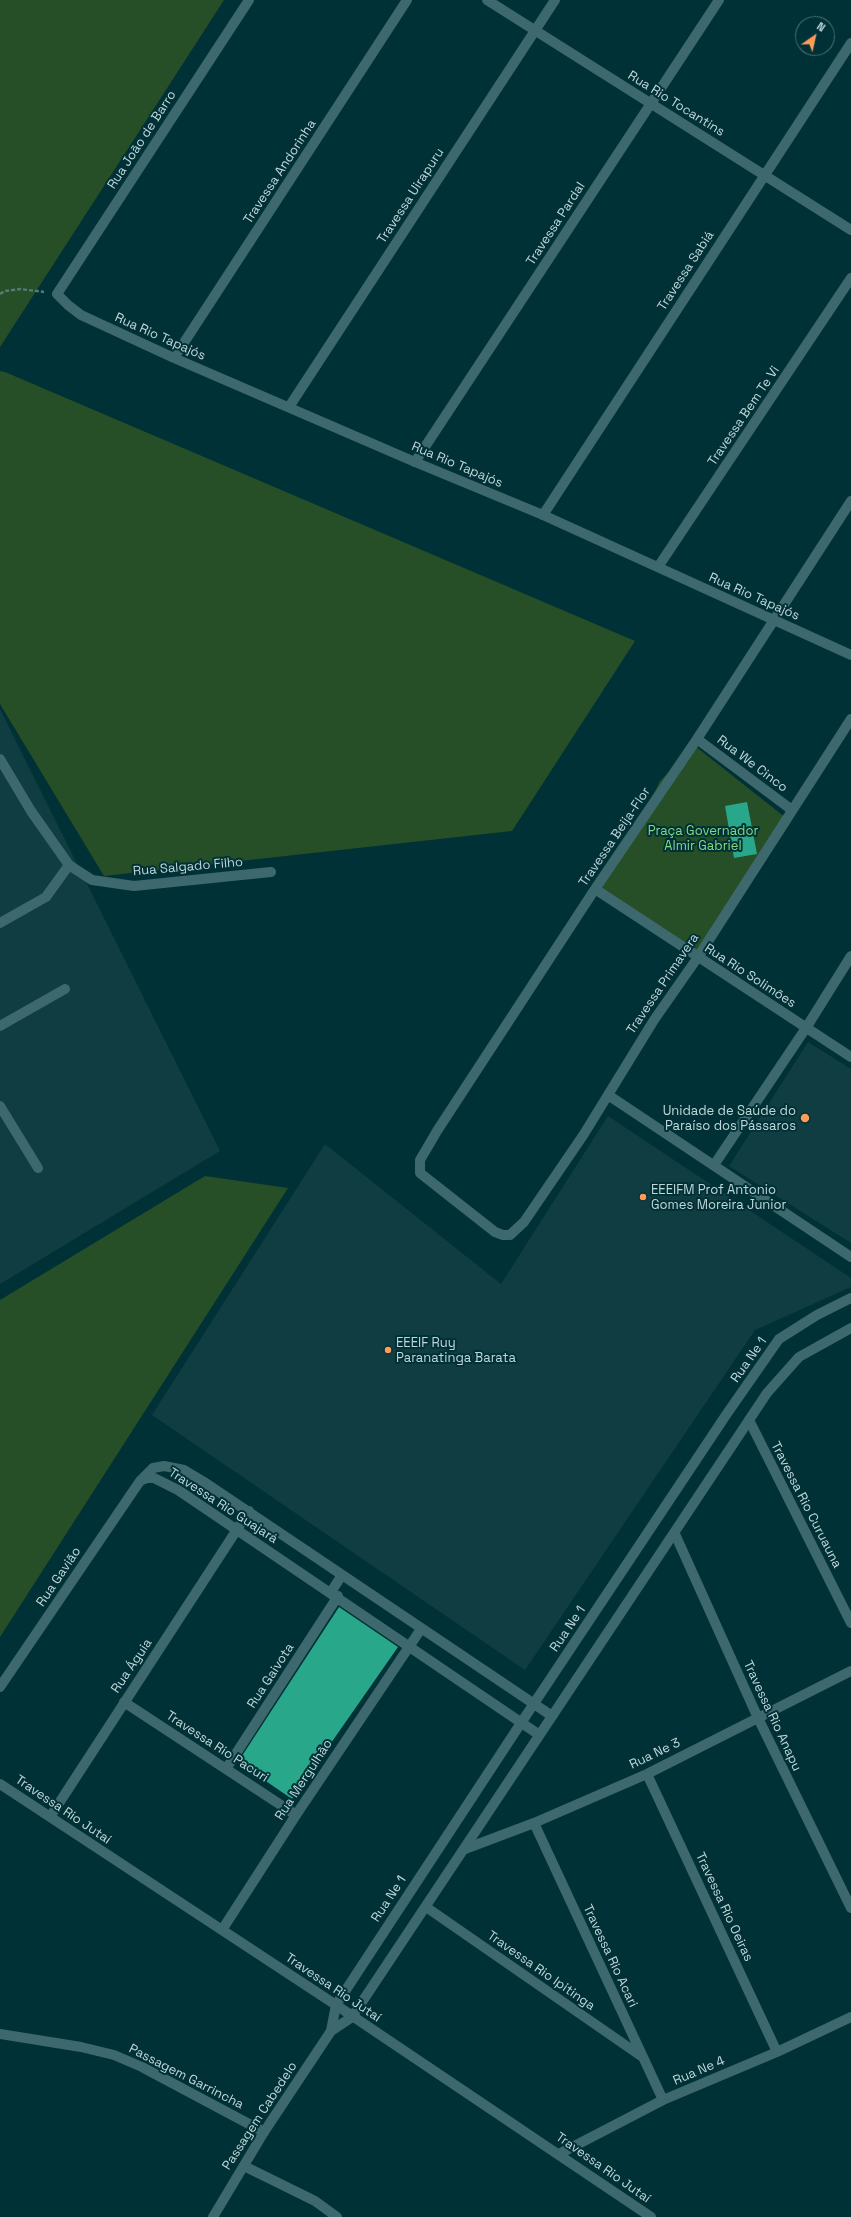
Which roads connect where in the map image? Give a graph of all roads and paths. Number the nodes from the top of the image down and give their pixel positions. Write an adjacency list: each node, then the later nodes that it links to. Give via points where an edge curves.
1 (249, 0): 13 (street, Rua João de Barro)
2 (407, 0): 14 (street, Travessa Andorinha)
3 (487, 0): 6 (street, Rua Rio Tocantins)
4 (555, 0): 6 (street, Travessa Uirapuru)
5 (719, 0): 8 (street, Travessa Pardal)
6 (535, 31): 8 (street, Rua Rio Tocantins); 15 (street, Travessa Uirapuru)
7 (851, 43): 9 (street, Travessa Sabiá)
8 (651, 104): 9 (street, Rua Rio Tocantins); 16 (street, Travessa Pardal)
9 (764, 175): 10 (street, Rua Rio Tocantins); 18 (street, Travessa Sabiá)
10 (851, 230)
11 (851, 278): 19 (street, Travessa Bem Te Vi)
12 (0, 294): 13 (path, via 20,289)
13 (57, 294): 14 (street, Rua Rio Tapajós, via 81,315)
14 (174, 358): 15 (street, Rua Rio Tapajós)
15 (289, 407): 16 (street, Rua Rio Tapajós)
16 (415, 462): 18 (street, Rua Rio Tapajós)
17 (851, 501): 20 (street, Travessa Beija-Flor)
18 (543, 514): 19 (street, Rua Rio Tapajós)
19 (658, 568): 20 (street, Rua Rio Tapajós)
20 (772, 620): 21 (street, Rua Rio Tapajós); 23 (street, Travessa Beija-Flor)
21 (851, 655)
22 (851, 719): 25 (street, Travessa Primavera)
23 (697, 739): 25 (street, Rua We Cinco); 28 (street, Travessa Beija-Flor)
24 (0, 759): 26 (street, Rua Salgado Filho, via 31,811)
25 (792, 810): 30 (street, Travessa Primavera)
26 (69, 866): 27 (street, Rua Salgado Filho, via 92,880 134,886); 29 (street, via 46,897)
27 (272, 872)
28 (595, 889): 30 (street, Rua Rio Solimões); 40 (street, Travessa Beija-Flor, via 420,1160 420,1173)
29 (0, 923)
30 (698, 956): 34 (street, Rua Rio Solimões); 36 (street, Travessa Primavera, via 654,1020)
31 (851, 956): 34 (street)
32 (65, 989): 33 (street)
33 (0, 1026)
34 (806, 1028): 35 (street, Rua Rio Solimões); 38 (street)
35 (851, 1057)
36 (608, 1095): 38 (street); 40 (street, Travessa Primavera, via 524,1222 510,1235 495,1232)
37 (0, 1106): 39 (street)
38 (714, 1166): 41 (street)
39 (38, 1168)
40 (484, 1224)
41 (851, 1257)
42 (851, 1298): 57 (street, Rua Ne 1, via 817,1315 779,1339)
43 (851, 1329): 44 (street, via 799,1357 767,1393)
44 (749, 1420): 48 (street); 51 (street, Travessa Rio Curuauna)
45 (140, 1481): 46 (street, Travessa Rio Guajará, via 153,1468 173,1466 204,1482); 47 (street, Travessa Rio Guajará, via 151,1478 164,1482); 55 (street, Rua Gavião)
46 (249, 1511): 47 (street, Rua Águia); 49 (street, Travessa Rio Guajará)
47 (237, 1530): 50 (street, Travessa Rio Guajará); 56 (street, Rua Águia)
48 (675, 1534): 58 (street); 59 (street, Travessa Rio Anapu)
49 (342, 1575): 50 (street, Rua Gaivota); 52 (street, Travessa Rio Guajará)
50 (334, 1594): 53 (street, Travessa Rio Guajará); 62 (street, Rua Gaivota)
51 (851, 1623)
52 (421, 1628): 53 (street, Rua Mergulhão); 57 (street, Travessa Rio Guajará)
53 (409, 1646): 60 (street, Travessa Rio Guajará); 65 (street, Rua Mergulhão)
54 (851, 1671): 59 (street, Rua Ne 3)
55 (0, 1687)
56 (124, 1702): 62 (street, Travessa Rio Pacuri); 66 (street, Rua Águia)
57 (534, 1703): 58 (street, Travessa Rio Guajará); 60 (street, Rua Ne 1)
58 (552, 1716): 61 (street)
59 (758, 1718): 63 (street, Rua Ne 3); 70 (street, Travessa Rio Anapu)
60 (521, 1722): 61 (street, Travessa Rio Guajará); 72 (street, Rua Ne 1)
61 (538, 1734): 68 (street)
62 (226, 1769): 65 (street, Travessa Rio Pacuri)
63 (647, 1774): 67 (street, Rua Ne 3); 77 (street, Travessa Rio Oeiras)
64 (0, 1784): 66 (street, Travessa Rio Jutaí)
65 (296, 1815): 71 (street, Rua Mergulhão)
66 (50, 1817): 71 (street, Travessa Rio Jutaí)
67 (534, 1823): 68 (street, Rua Ne 3); 78 (street, Travessa Rio Acari)
68 (465, 1849): 69 (street)
69 (426, 1907): 73 (street); 78 (street, Travessa Rio Ipitinga)
70 (851, 1908)
71 (222, 1930): 72 (street, Travessa Rio Jutaí)
72 (336, 2004): 73 (street, Travessa Rio Jutaí); 75 (street, Passagem Cabedelo)
73 (352, 2016): 75 (street, Passagem Cabedelo); 81 (street, Travessa Rio Jutaí)
74 (851, 2017): 77 (street, Rua Ne 4)
75 (331, 2031): 80 (street, Passagem Cabedelo)
76 (0, 2034): 80 (street, Passagem Garrincha, via 114,2055 142,2067)
77 (777, 2052): 79 (street, Rua Ne 4)
78 (641, 2056): 79 (street, Travessa Rio Acari)
79 (663, 2100): 81 (street, Rua Ne 4)
80 (264, 2132): 82 (street, Passagem Cabedelo)
81 (559, 2154): 85 (street, Travessa Rio Jutaí)
82 (244, 2166): 83 (street, Passagem Cabedelo); 84 (street, via 315,2201)
83 (213, 2217)
84 (337, 2217)
85 (651, 2217)

